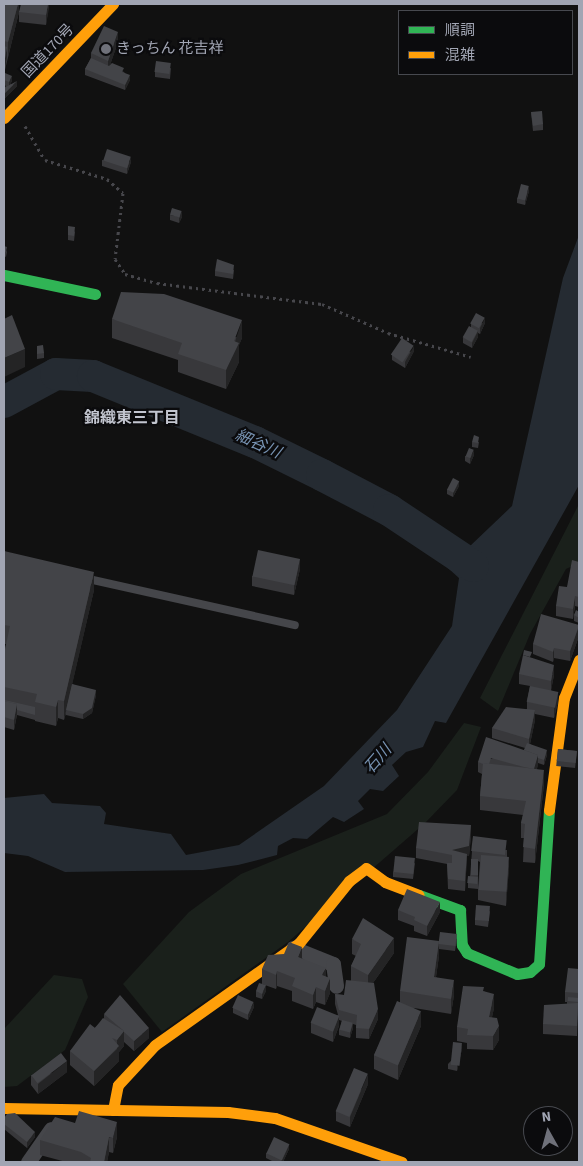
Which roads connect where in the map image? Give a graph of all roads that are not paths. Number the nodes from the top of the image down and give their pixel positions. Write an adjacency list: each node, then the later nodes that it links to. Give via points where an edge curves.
1 (113, 4): 2 (main road, 国道170号)
2 (4, 118)
3 (4, 275): 4 (main road)
4 (95, 294)
5 (72, 575): 6 (lane)
6 (295, 625)
7 (579, 660): 8 (main road, via 564,698 551,772 538,964 530,972 517,974 468,953 462,944 460,910 385,882 366,868)
8 (294, 948): 9 (street, via 333,964); 12 (main road, via 155,1045 118,1085)
9 (336, 986)
10 (4, 1108): 11 (main road)
11 (55, 1109): 12 (main road); 13 (street, via 55,1123)
12 (113, 1110): 14 (main road, via 228,1112 275,1118)
13 (28, 1162)
14 (402, 1162)

